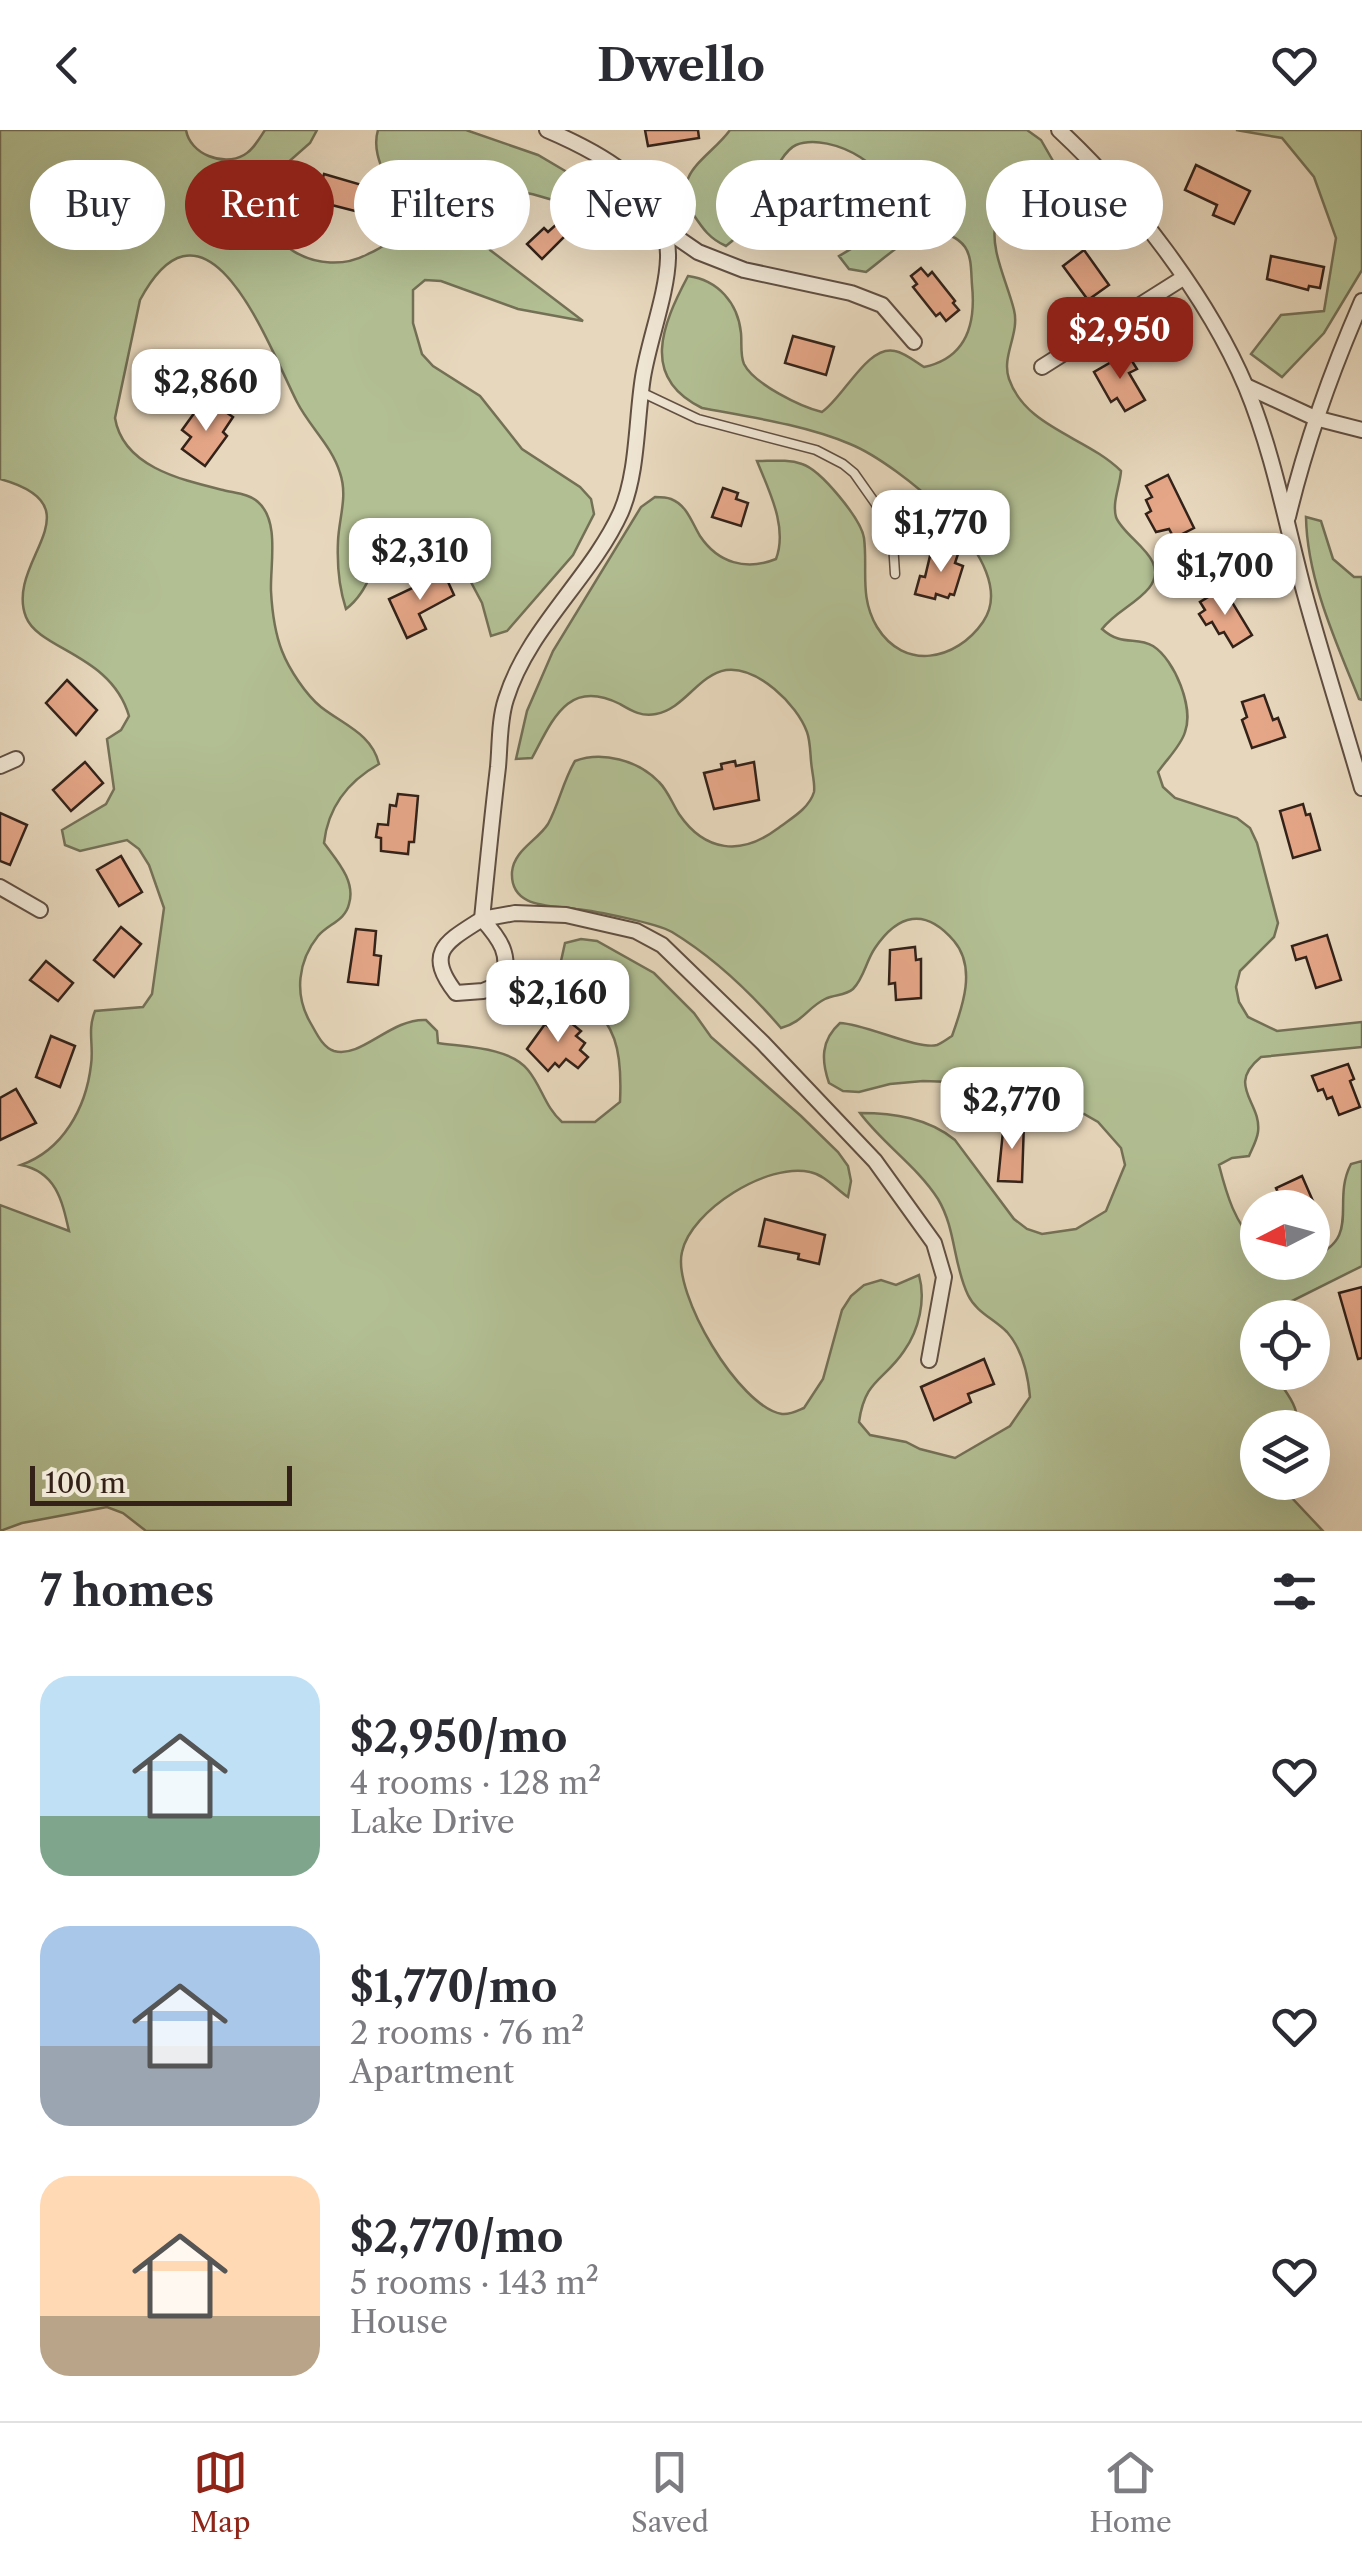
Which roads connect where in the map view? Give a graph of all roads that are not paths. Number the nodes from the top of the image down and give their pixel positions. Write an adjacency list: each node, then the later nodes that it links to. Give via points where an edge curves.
1 (546, 130): 3 (street)
2 (1060, 130): 6 (street, via 1159,240)
3 (606, 160)
4 (667, 250): 11 (street)
5 (695, 250): 8 (street, via 744,270 882,305)
6 (1182, 278): 9 (street); 10 (street)
7 (1362, 300): 12 (street)
8 (914, 342)
9 (1042, 367)
10 (1246, 386): 12 (street); 14 (street)
11 (641, 392): 15 (lane, via 698,419 816,450 843,464 892,527); 21 (street, via 634,470 620,513 533,645 505,701)
12 (1315, 418): 13 (street); 14 (street)
13 (1362, 430)
14 (1287, 523): 18 (street)
15 (895, 574)
16 (16, 759): 17 (street)
17 (0, 766)
18 (1362, 788)
19 (0, 886): 20 (street)
20 (40, 910)
21 (482, 919): 21 (street, via 450,939 440,954 441,974 456,993 502,983 508,967 501,940); 22 (street, via 566,915 636,931 662,946 763,1043 874,1161 934,1243 944,1276)
22 (930, 1360)

